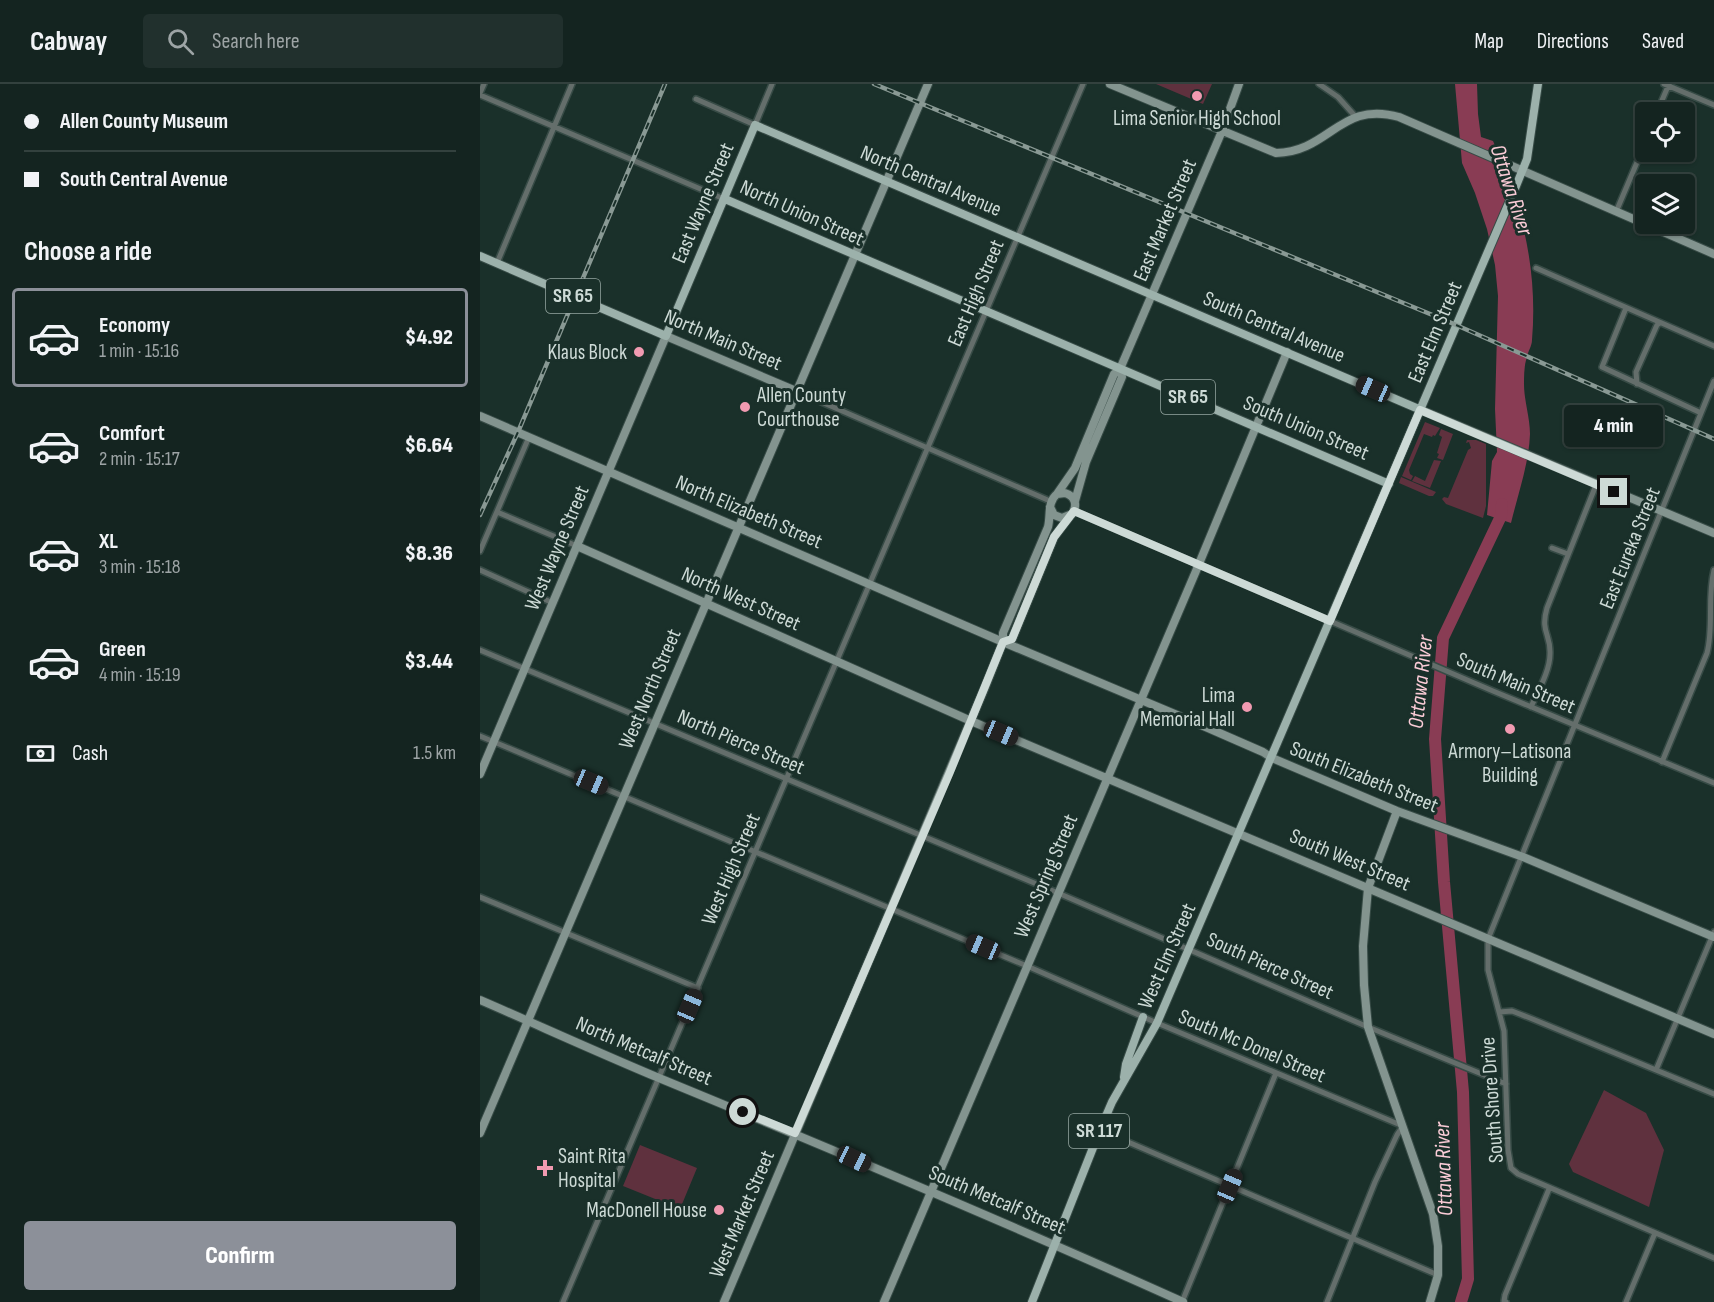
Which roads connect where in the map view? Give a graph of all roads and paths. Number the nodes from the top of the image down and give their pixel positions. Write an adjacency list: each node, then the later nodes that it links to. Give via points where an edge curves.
1 (484, 84): 11 (street)
2 (572, 84): 17 (street)
3 (772, 84): 16 (street, East Wayne Street)
4 (927, 84): 21 (street, West North Street)
5 (1083, 84): 24 (street, East High Street)
6 (1110, 84): 18 (street)
7 (1239, 84): 18 (street, East Market Street)
8 (1319, 84): 15 (street)
9 (1538, 84): 20 (main road, East Elm Street)
10 (1667, 85): 13 (street); 14 (street)
11 (480, 94): 17 (street, North Union Street)
12 (696, 99): 16 (street, North Central Avenue)
13 (1661, 102)
14 (1714, 105)
15 (1355, 116): 18 (street, via 1314,144 1290,153 1263,149); 20 (street, via 1386,114)
16 (755, 125): 21 (main road, North Central Avenue); 22 (main road, East Wayne Street)
17 (555, 126): 22 (street, North Union Street); 28 (street)
18 (1222, 131): 30 (street, East Market Street)
19 (1637, 162): 23 (street)
20 (1522, 171): 23 (street); 42 (main road, East Elm Street)
21 (886, 181): 24 (main road, North Central Avenue); 27 (street, West North Street)
22 (725, 199): 27 (main road, North Union Street / SR 65); 34 (main road, East Wayne Street)
23 (1616, 212): 25 (street)
24 (1018, 238): 30 (main road, North Central Avenue); 32 (street, East High Street)
25 (1714, 254)
26 (480, 256): 28 (main road, North Main Street / SR 65)
27 (854, 256): 32 (main road, North Union Street / SR 65); 41 (street, West North Street)
28 (497, 263): 34 (main road, North Main Street / SR 65)
29 (1536, 268): 31 (street)
30 (1152, 295): 36 (main road, South Central Avenue); 38 (street, East Market Street)
31 (1626, 308): 33 (street); 40 (street, via 1602,367)
32 (986, 312): 37 (main road, North Union Street / SR 65); 47 (street, East High Street)
33 (1660, 323): 35 (street); 40 (street, via 1635,372)
34 (666, 336): 41 (street, North Main Street); 48 (street, West Wayne Street)
35 (1714, 346)
36 (1287, 352): 42 (main road, South Central Avenue); 45 (street, West Spring Street)
37 (1109, 364): 38 (main road, South Union Street / SR 65)
38 (1120, 369): 45 (main road, South Union Street / SR 65); 51 (street, East Market Street, via 1114,374 1075,468); 52 (street, East Market Street, via 1122,377 1086,462)
39 (1714, 382): 43 (street, East Eureka Street)
40 (1637, 384): 43 (street)
41 (796, 391): 47 (street, North Main Street); 57 (street, West North Street)
42 (1420, 410): 49 (main road, East Elm Street); 50 (street, South Central Avenue)
43 (1701, 413): 54 (street, East Eureka Street)
44 (480, 416): 46 (street, North Elizabeth Street)
45 (1256, 426): 49 (main road, South Union Street / SR 65); 63 (street, West Spring Street)
46 (529, 437): 48 (street, North Elizabeth Street); 55 (street)
47 (927, 448): 53 (street, North Main Street); 66 (street, West High Street)
48 (609, 472): 57 (street, North Elizabeth Street); 59 (street, West Wayne Street)
49 (1389, 484): 69 (main road, East Elm Street / SR 117)
50 (1596, 485): 54 (street, South Central Avenue); 62 (street)
51 (1057, 494): 52 (street, via 1065,493); 53 (street)
52 (1075, 501): 56 (street)
53 (1050, 504): 56 (street, via 1058,517); 70 (street, West Market Street, via 1048,527 1003,633)
54 (1662, 511): 58 (street, South Central Avenue); 78 (street, East Eureka Street)
55 (497, 512): 59 (street, North West Street); 61 (street)
56 (1072, 513): 63 (street, South Main Street); 70 (street, West Market Street, via 1054,537 1012,639)
57 (738, 528): 66 (street, North Elizabeth Street); 68 (street, West North Street)
58 (1714, 533)
59 (577, 546): 67 (street, West Wayne Street); 68 (street, North West Street)
60 (1552, 548): 62 (street)
61 (480, 551)
62 (1568, 554): 75 (street, via 1544,619 1549,662)
63 (1199, 564): 69 (street, South Main Street); 74 (street, West Spring Street)
64 (480, 570): 67 (street)
65 (1714, 570): 82 (street, via 1707,653)
66 (870, 584): 70 (street, North Elizabeth Street); 72 (street, West High Street)
67 (553, 603): 73 (street, West Wayne Street)
68 (706, 603): 72 (street, North West Street); 77 (street, West North Street)
69 (1330, 621): 75 (street, South Main Street); 81 (main road, West Elm Street / SR 117)
70 (1003, 642): 74 (street, South Elizabeth Street); 76 (street, West Market Street)
71 (480, 650): 73 (street, North Pierce Street)
72 (837, 661): 76 (street, North West Street); 85 (street, West High Street)
73 (525, 669): 77 (street, North Pierce Street); 80 (street, West Wayne Street)
74 (1141, 700): 81 (street, South Elizabeth Street); 84 (street, West Spring Street)
75 (1531, 707): 78 (street, South Main Street)
76 (971, 721): 84 (street, South West Street); 90 (street, West Market Street)
77 (655, 724): 85 (street, North Pierce Street); 87 (street, West North Street)
78 (1576, 726): 82 (street, South Main Street); 92 (street, East Eureka Street)
79 (480, 736): 80 (street, South Mc Donel Street)
80 (494, 742): 83 (street, West Wayne Street); 87 (street, South Mc Donel Street)
81 (1272, 758): 88 (street, South Elizabeth Street); 89 (main road, West Elm Street / SR 117)
82 (1662, 762): 86 (street, South Main Street)
83 (480, 774)
84 (1107, 778): 89 (street, South West Street); 94 (street, West Spring Street)
85 (787, 779): 90 (street, North Pierce Street); 91 (street, West High Street)
86 (1714, 783)
87 (624, 795): 91 (street, South Mc Donel Street); 97 (street, West North Street)
88 (1397, 811): 92 (street, South Elizabeth Street); 93 (street)
89 (1240, 833): 93 (street, South West Street); 100 (main road, West Elm Street / SR 117)
90 (922, 836): 94 (street, South Pierce Street); 96 (street, West Market Street)
91 (756, 851): 96 (street, South Mc Donel Street); 102 (street, West High Street)
92 (1523, 857): 98 (street, South Elizabeth Street); 99 (street, East Eureka Street)
93 (1368, 888): 99 (street, South West Street); 109 (street, via 1363,962)
94 (1058, 893): 100 (street, South Pierce Street); 101 (street, West Spring Street)
95 (480, 897): 97 (street)
96 (891, 908): 101 (street, South Mc Donel Street); 120 (street, West Market Street)
97 (565, 933): 102 (street); 107 (street, West North Street)
98 (1713, 935): 106 (street)
99 (1488, 939): 104 (street, South Shore Drive, via 1486,958); 106 (street, South West Street)
100 (1189, 949): 108 (main road, West Elm Street / SR 117); 109 (street, South Pierce Street)
101 (1027, 966): 105 (street, South Mc Donel Street); 123 (street, West Spring Street)
102 (698, 988): 113 (street, West High Street)
103 (480, 1000): 107 (street, North Metcalf Street)
104 (1499, 1012): 111 (street, via 1530,1018); 115 (street, South Shore Drive, via 1504,1031)
105 (1143, 1017): 108 (street, South Mc Donel Street); 114 (main road)
106 (1677, 1019): 110 (street, South West Street); 111 (street)
107 (528, 1021): 113 (street, North Metcalf Street); 119 (street, West North Street)
108 (1157, 1023): 112 (street, South Mc Donel Street); 114 (main road, West Elm Street / SR 117)
109 (1368, 1027): 115 (street, South Pierce Street); 117 (street)
110 (1714, 1034)
111 (1656, 1070): 116 (street)
112 (1276, 1073): 117 (street, South Mc Donel Street); 121 (street)
113 (659, 1078): 120 (street, North Metcalf Street); 130 (street, West High Street)
114 (1123, 1083): 118 (main road, West Elm Street / SR 117)
115 (1506, 1084): 122 (street, South Shore Drive, via 1511,1168)
116 (1714, 1094)
117 (1403, 1126): 125 (street); 128 (street, via 1433,1214)
118 (1100, 1130): 121 (street); 126 (main road, West Elm Street / SR 117)
119 (480, 1133)
120 (795, 1133): 123 (street, South Metcalf Street); 131 (street, West Market Street)
121 (1230, 1186): 125 (street); 134 (street)
122 (1549, 1189): 124 (street); 129 (street)
123 (930, 1191): 126 (street, South Metcalf Street); 132 (street, West Spring Street)
124 (1655, 1233): 127 (street); 137 (street)
125 (1353, 1238): 128 (street); 135 (street)
126 (1055, 1244): 133 (main road, West Elm Street / SR 117); 134 (street, South Metcalf Street)
127 (1714, 1258)
128 (1438, 1275): 136 (street)
129 (1505, 1301)
130 (563, 1302)
131 (724, 1302)
132 (884, 1302)
133 (1032, 1302)
134 (1183, 1302)
135 (1327, 1302)
136 (1430, 1302)
137 (1626, 1302)

